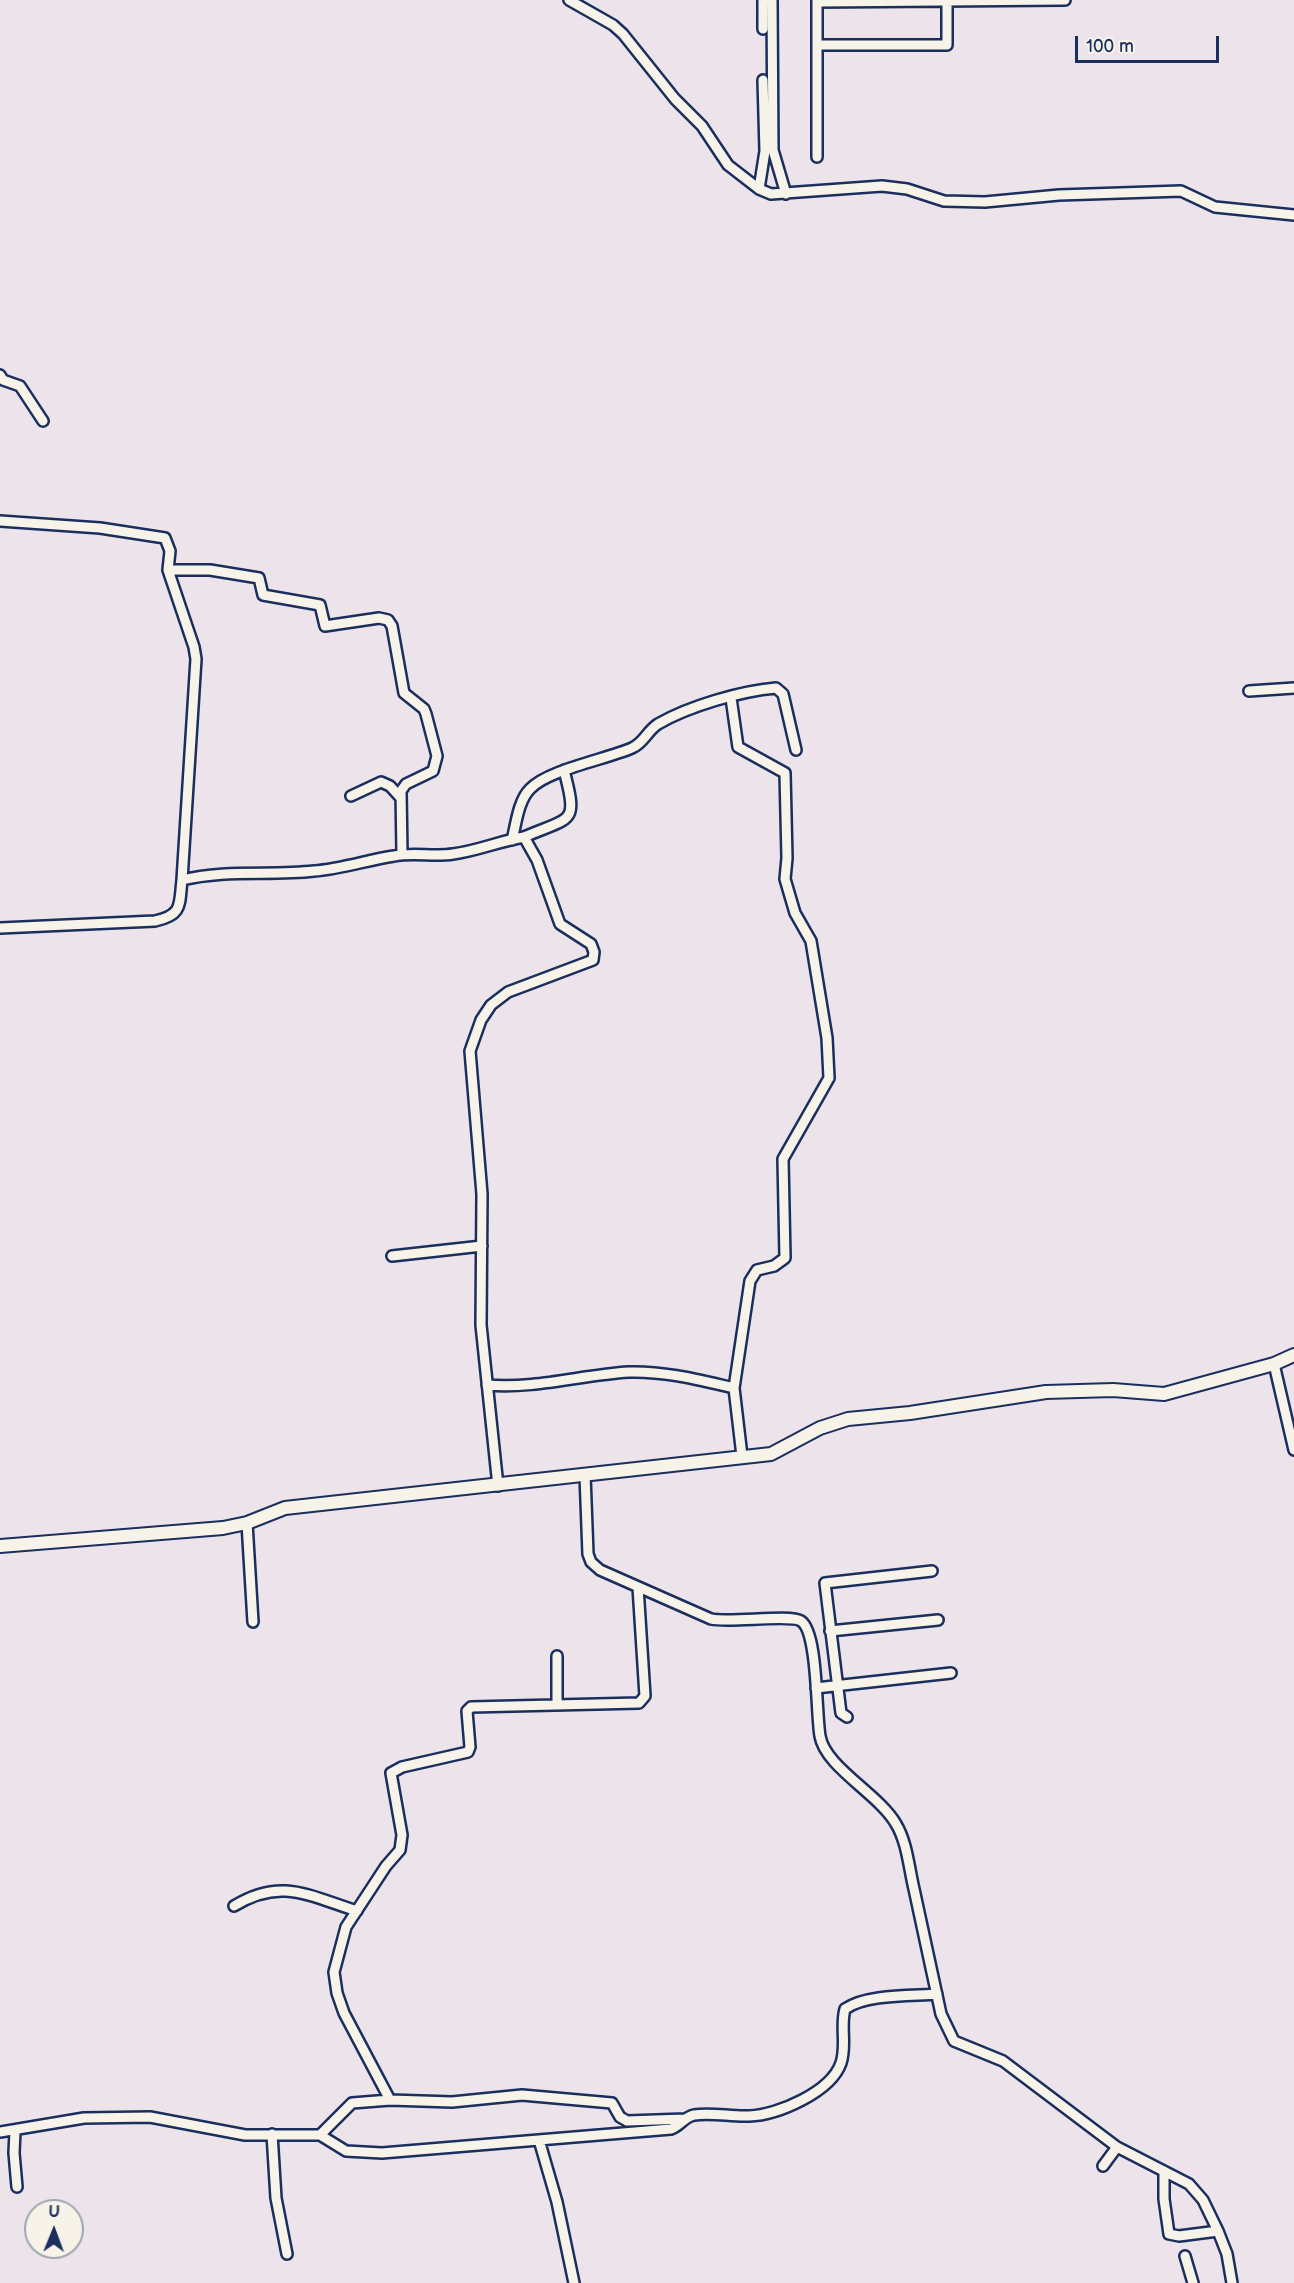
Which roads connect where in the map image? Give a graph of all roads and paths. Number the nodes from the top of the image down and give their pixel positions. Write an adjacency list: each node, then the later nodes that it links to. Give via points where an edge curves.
1 (569, 0): 11 (street, via 623,34 702,126 728,165)
2 (763, 0): 7 (street)
3 (772, 0): 12 (street, via 773,150)
4 (1065, 0): 6 (street)
5 (817, 1): 6 (street); 8 (street)
6 (947, 1): 8 (street, via 947,45)
7 (763, 29)
8 (817, 45): 10 (street)
9 (763, 80): 11 (street, via 765,151)
10 (817, 157)
11 (759, 189): 12 (street)
12 (786, 194): 13 (street, via 882,186 944,201 985,202 1181,191 1215,207)
13 (1294, 215)
14 (0, 375): 15 (street, via 20,386)
15 (43, 421)
16 (0, 521): 17 (street, via 100,528 165,538 170,551)
17 (168, 570): 24 (street, via 210,570 259,578 263,595 320,604 325,626 388,620 404,693 424,709 437,756 433,771 406,784); 28 (street, via 196,659)
18 (1294, 688): 19 (street)
19 (1249, 691)
20 (731, 698): 21 (street, via 780,689); 22 (street, via 672,717 649,730 633,748); 35 (street, via 738,747 785,773 785,879 795,913 810,941 829,1078 783,1159 785,1258 752,1275)
21 (796, 750)
22 (564, 770): 25 (street, via 573,805 570,814); 26 (street, via 528,790)
23 (351, 796): 24 (street, via 381,782)
24 (400, 797): 27 (street)
25 (524, 837): 26 (street); 30 (street, via 537,860 560,924 591,944 594,956 593,960 498,998 473,1037 470,1066 480,1144)
26 (512, 840): 27 (street, via 451,854)
27 (402, 854): 28 (street, via 340,868 280,874 227,872)
28 (182, 880): 29 (street, via 178,912 171,918)
29 (0, 928)
30 (482, 1246): 31 (street); 34 (street, via 481,1325)
31 (392, 1256)
32 (1294, 1355): 33 (street)
33 (1274, 1364): 36 (street); 37 (street, via 1164,1394 1113,1390 1046,1392 848,1419 808,1434 776,1453)
34 (488, 1385): 35 (street, via 542,1385 648,1372); 39 (street)
35 (734, 1388): 37 (street)
36 (1294, 1450)
37 (742, 1456): 38 (street)
38 (585, 1475): 39 (street); 43 (street, via 591,1562 608,1575)
39 (498, 1486): 40 (street, via 285,1508)
40 (247, 1523): 41 (street); 45 (street)
41 (0, 1546)
42 (932, 1571): 46 (street, via 827,1582)
43 (638, 1587): 50 (street, via 711,1619 800,1620 809,1634); 51 (street, via 643,1700)
44 (938, 1620): 46 (street)
45 (253, 1622)
46 (830, 1631): 49 (street)
47 (557, 1656): 51 (street)
48 (951, 1673): 49 (street)
49 (836, 1687): 50 (street); 52 (street, via 841,1713)
50 (816, 1688): 55 (street, via 822,1744 832,1759 884,1806 902,1835)
51 (557, 1705): 54 (street, via 471,1707 467,1711 468,1752 394,1770 390,1778 402,1843)
52 (847, 1717)
53 (234, 1906): 54 (street, via 252,1894 288,1890)
54 (357, 1911): 56 (street, via 338,1951 334,1972 337,1993)
55 (937, 1994): 57 (street, via 851,2004 845,2009 844,2050 835,2077 802,2101 770,2113 695,2115); 63 (street, via 954,2041 1002,2061)
56 (390, 2100): 57 (street, via 452,2102 522,2094 612,2103 627,2121); 61 (street, via 352,2103)
57 (685, 2119): 62 (street, via 671,2129)
58 (15, 2131): 59 (street); 60 (street, via 84,2118 140,2117 245,2134); 66 (street)
59 (0, 2132)
60 (272, 2134): 61 (street); 68 (street, via 276,2198)
61 (320, 2135): 62 (street, via 346,2151 365,2153)
62 (539, 2140): 70 (street)
63 (1117, 2147): 64 (street); 65 (street)
64 (1103, 2166)
65 (1164, 2171): 67 (street, via 1196,2191); 67 (street, via 1169,2234)
66 (17, 2187)
67 (1218, 2231): 72 (street)
68 (287, 2254)
69 (1185, 2256): 71 (street)
70 (574, 2283)
71 (1192, 2283)
72 (1232, 2283)

